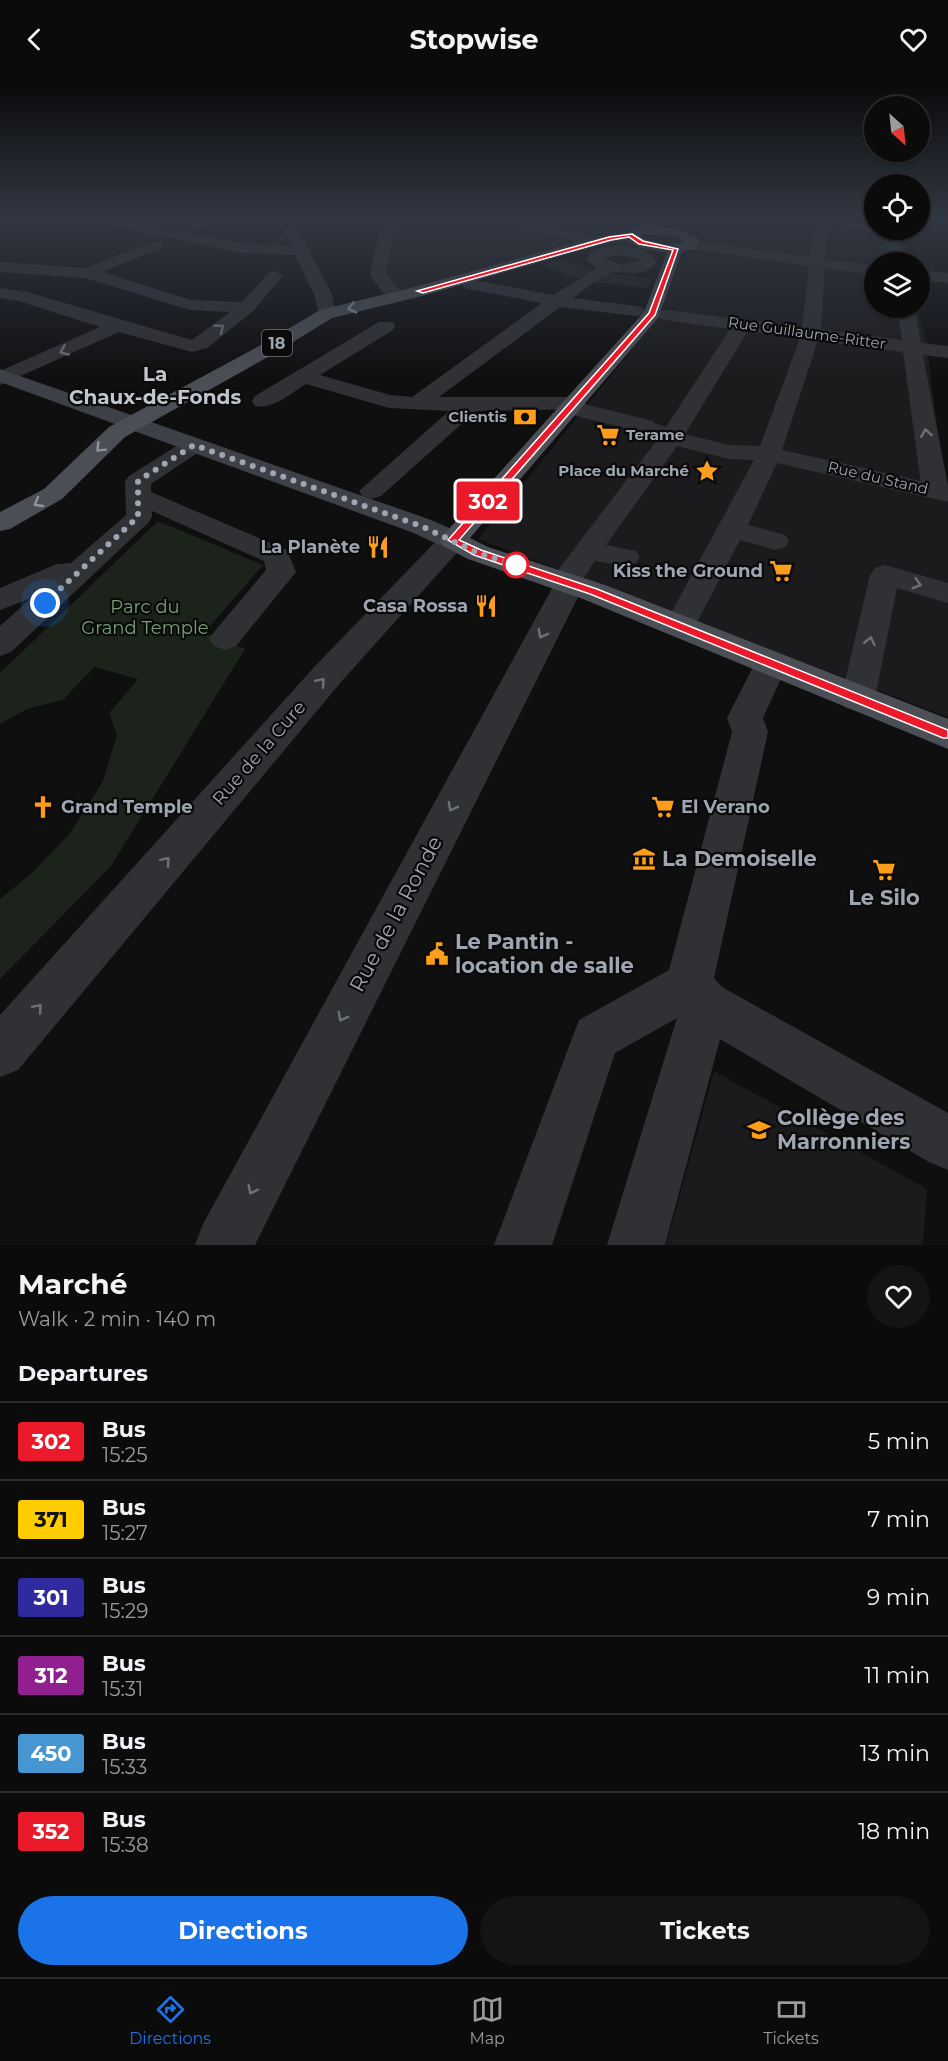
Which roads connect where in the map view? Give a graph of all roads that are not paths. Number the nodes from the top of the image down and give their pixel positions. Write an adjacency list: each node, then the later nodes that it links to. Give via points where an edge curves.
1 (65, 271): 9 (street)
2 (91, 271): 9 (street)
3 (311, 271): 19 (street, via 324,294)
4 (379, 271): 15 (street)
5 (505, 271): 15 (main road, 18)
6 (602, 271): 16 (street)
7 (673, 271): 33 (main road, via 652,314)
8 (817, 271): 25 (street)
9 (87, 273): 17 (street, via 190,305)
10 (275, 276): 17 (street)
11 (930, 276): 12 (street)
12 (948, 278)
13 (470, 284): 16 (street)
14 (0, 293): 23 (street)
15 (398, 297): 19 (main road, 18, one-way to 19)
16 (556, 301): 18 (street); 31 (street)
17 (247, 308): 23 (street, one-way to 17, via 192,346)
18 (636, 312)
19 (327, 314): 34 (main road, 18)
20 (666, 315): 22 (street, Rue Guillaume-Ritter)
21 (908, 318): 26 (street)
22 (742, 325): 25 (street, Rue Guillaume-Ritter); 35 (street, Rue de la Ronde)
23 (117, 326): 29 (street, one-way to 29)
24 (386, 326): 28 (street)
25 (823, 335): 26 (street, Rue Guillaume-Ritter); 37 (street)
26 (913, 347): 27 (street, Rue Guillaume-Ritter); 39 (street, one-way to 26)
27 (948, 352)
28 (304, 376): 30 (street); 31 (street, via 389,401)
29 (2, 377): 34 (main road)
30 (264, 401)
31 (416, 404): 32 (street)
32 (470, 404): 33 (street); 38 (street)
33 (573, 406): 35 (street, Rue du Stand, via 645,426); 43 (main road)
34 (132, 423): 36 (main road); 41 (main road, 18, one-way to 41, via 109,439 53,494)
35 (671, 438): 37 (street, Rue du Stand, via 729,452); 47 (street, Rue de la Ronde)
36 (194, 445): 40 (street, via 138,481); 43 (main road)
37 (769, 454): 39 (street, Rue du Stand); 42 (street)
38 (372, 491)
39 (942, 493)
40 (139, 496): 46 (street, via 138,517); 51 (street, via 277,556 281,572)
41 (0, 523)
42 (732, 529): 44 (street); 50 (street, via 689,582)
43 (453, 540): 47 (main road, via 478,553); 57 (street, Rue de la Cure, one-way to 43, via 329,673)
44 (775, 541)
45 (626, 557): 47 (street)
46 (91, 561): 49 (street); 52 (street)
47 (573, 571): 50 (main road); 59 (street, Rue de la Ronde, one-way to 59)
48 (948, 593): 54 (street, one-way to 48, via 885,575)
49 (0, 600)
50 (680, 626): 54 (main road)
51 (225, 638)
52 (0, 644)
53 (766, 674): 56 (street, via 745,718 750,732)
54 (858, 698): 55 (main road)
55 (948, 734)
56 (697, 995): 58 (street); 60 (street, via 596,1036); 61 (street)
57 (0, 1052)
58 (948, 1143)
59 (224, 1245)
60 (523, 1245)
61 (636, 1245)

